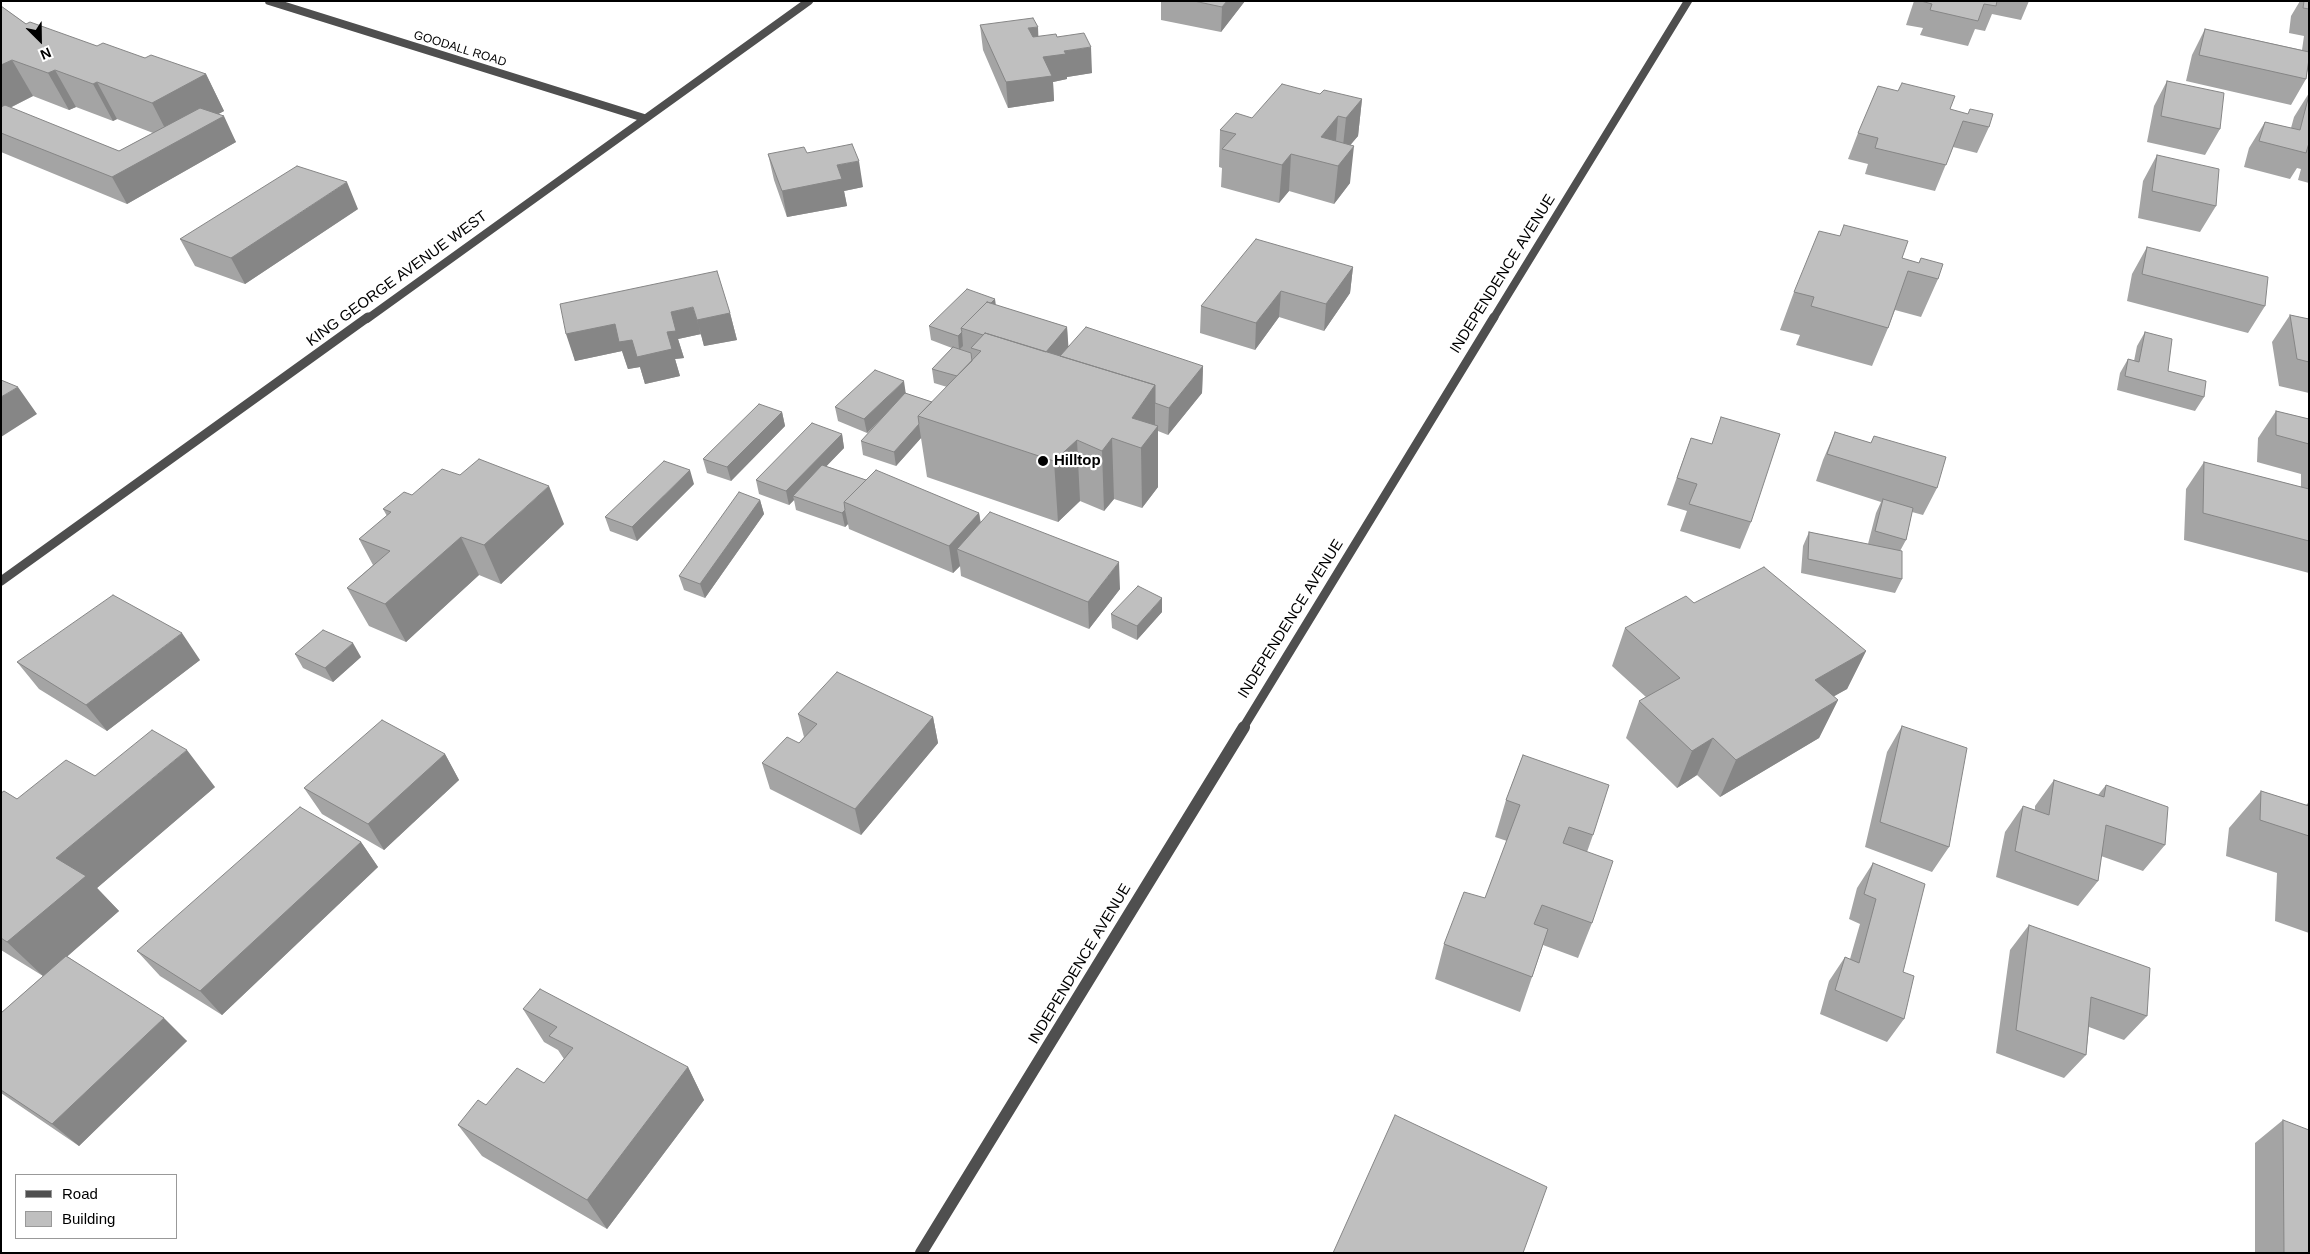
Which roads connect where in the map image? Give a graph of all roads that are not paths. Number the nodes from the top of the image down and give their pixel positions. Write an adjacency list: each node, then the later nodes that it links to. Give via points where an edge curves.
1 (268, 1): 4 (street, GOODALL ROAD)
2 (809, 1): 4 (street, KING GEORGE AVENUE WEST)
3 (1688, 1): 6 (street, INDEPENDENCE AVENUE)
4 (644, 118): 5 (street, KING GEORGE AVENUE WEST)
5 (1, 580)
6 (922, 1253)

